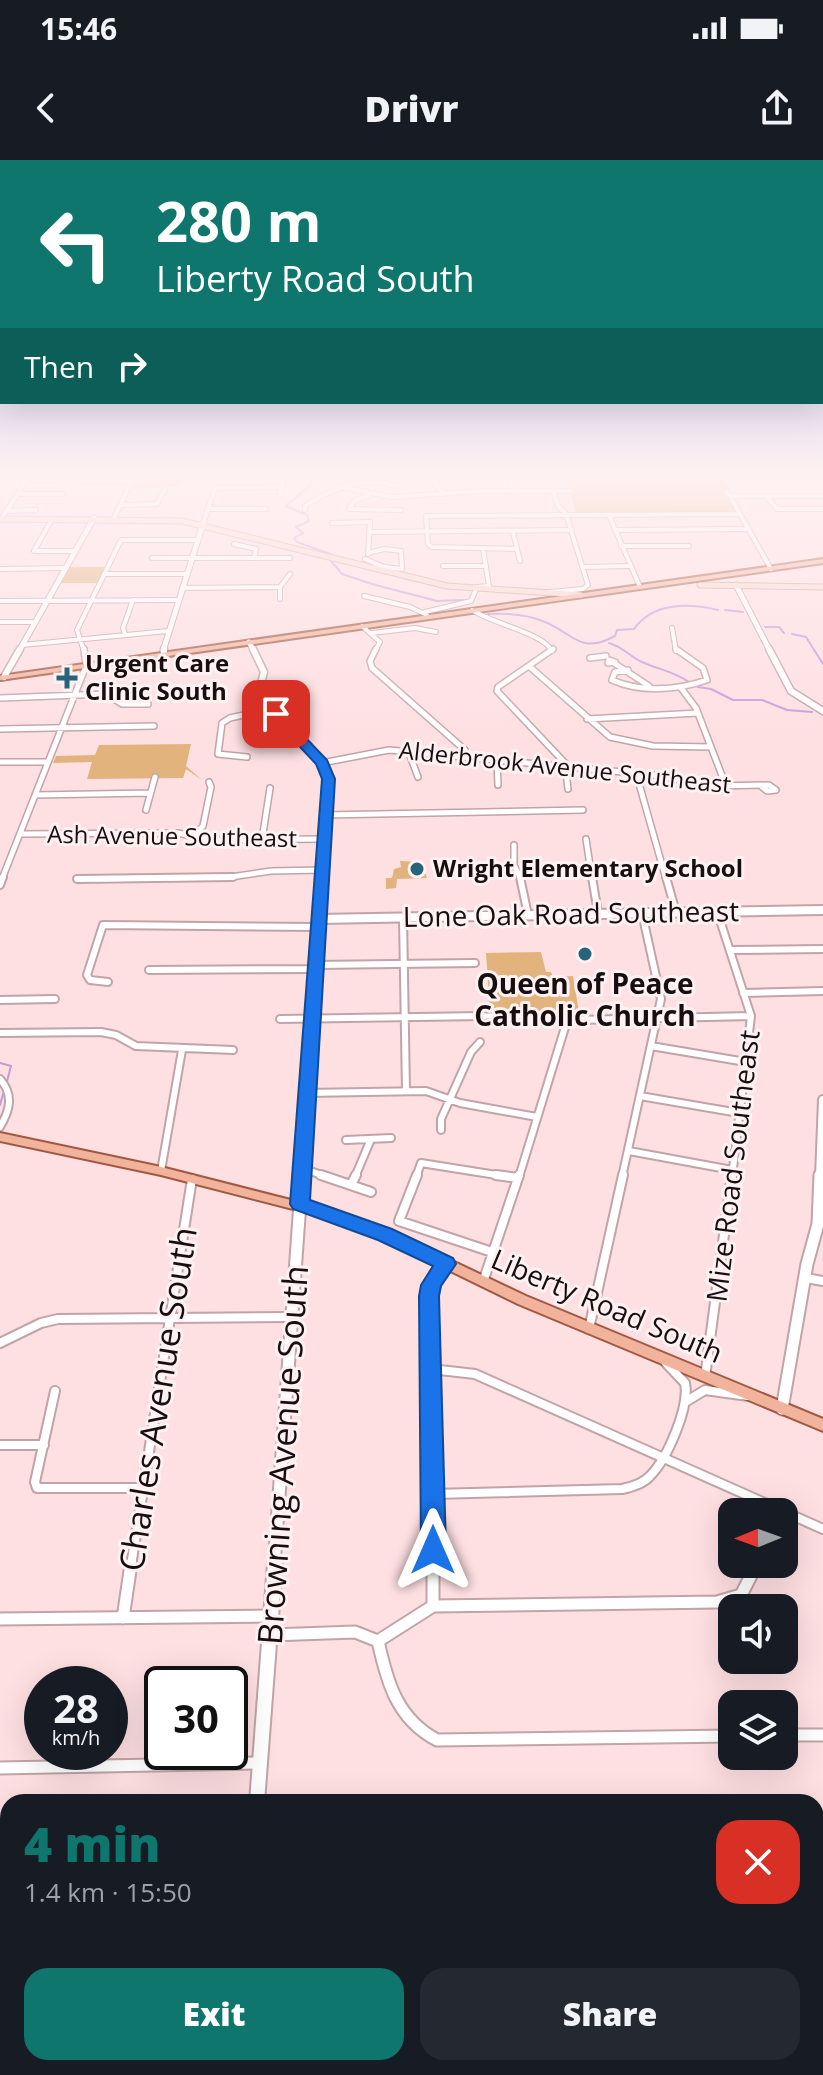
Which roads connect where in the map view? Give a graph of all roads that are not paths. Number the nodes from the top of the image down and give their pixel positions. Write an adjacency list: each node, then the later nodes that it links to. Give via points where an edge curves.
1 (67, 565): 13 (street)
2 (108, 565): 16 (street)
3 (189, 565): 17 (street)
4 (363, 565): 27 (main road)
5 (380, 565): 6 (street)
6 (402, 565)
7 (769, 565): 15 (street)
8 (795, 565): 15 (main road)
9 (443, 566): 10 (street)
10 (486, 566): 27 (street, via 489,586)
11 (629, 566): 12 (street); 24 (street)
12 (583, 567): 29 (street, via 588,587)
13 (65, 568): 14 (street); 39 (street)
14 (0, 569)
15 (771, 569): 21 (main road); 24 (main road)
16 (104, 574): 17 (street); 35 (street)
17 (186, 574): 26 (street)
18 (290, 574): 23 (street)
19 (700, 585): 20 (main road); 24 (main road)
20 (736, 585): 21 (main road); 66 (street, via 790,688)
21 (780, 585): 25 (main road)
22 (232, 587): 23 (street); 26 (street); 33 (street)
23 (280, 587): 34 (street)
24 (642, 587): 30 (main road)
25 (823, 587)
26 (182, 588): 37 (street)
27 (476, 590): 28 (main road); 42 (street, via 471,601)
28 (514, 593): 29 (main road); 32 (main road)
29 (544, 593): 30 (main road); 32 (main road)
30 (581, 595): 40 (main road)
31 (364, 596): 42 (street)
32 (529, 596): 40 (main road)
33 (230, 599)
34 (280, 599)
35 (91, 600): 36 (street); 39 (street); 51 (street, via 77,630)
36 (133, 600): 37 (street); 50 (street)
37 (178, 600): 47 (street)
38 (0, 601): 39 (street)
39 (46, 601): 44 (street)
40 (537, 601): 41 (main road)
41 (472, 610): 42 (main road); 57 (street, via 553,649)
42 (427, 614): 45 (main road)
43 (0, 622): 44 (street)
44 (35, 622): 53 (street)
45 (362, 626): 49 (street); 52 (main road)
46 (672, 628): 61 (street, via 674,650 703,668 708,679)
47 (168, 631): 50 (street); 54 (street)
48 (436, 632): 49 (street, via 415,628)
49 (372, 633): 75 (street, via 380,644 371,658 372,668)
50 (125, 634): 51 (street)
51 (79, 641): 53 (street); 56 (street)
52 (249, 642): 54 (main road); 65 (street, via 264,672 260,695)
53 (22, 645): 59 (street)
54 (164, 655): 56 (main road)
55 (590, 658): 58 (street, via 608,658)
56 (86, 666): 59 (main road); 62 (street)
57 (530, 667): 68 (street); 76 (street, via 497,691)
58 (628, 670): 60 (street); 60 (street, via 615,672 612,680)
59 (2, 678)
60 (651, 687): 61 (street)
61 (681, 688): 67 (street)
62 (74, 695): 63 (street); 64 (street, via 110,695 120,703); 70 (street)
63 (0, 698)
64 (148, 704)
65 (271, 709): 74 (street, via 222,723 216,752); 80 (street)
66 (823, 711)
67 (698, 713): 68 (street); 72 (street)
68 (587, 719): 72 (street, via 618,741)
69 (154, 726): 70 (street)
70 (61, 728): 71 (street); 79 (street)
71 (0, 729)
72 (711, 747): 88 (street)
73 (409, 753): 75 (street, Alderbrook Avenue Southeast); 80 (street, Alderbrook Avenue Southeast, via 379,750); 85 (street)
74 (247, 757)
75 (467, 757): 77 (street, Alderbrook Avenue Southeast)
76 (561, 759): 81 (street); 82 (street)
77 (497, 760): 81 (street, Alderbrook Avenue Southeast); 87 (street)
78 (0, 762): 79 (street)
79 (48, 762): 93 (street)
80 (322, 763): 96 (street, Browning Avenue South, via 328,779)
81 (551, 765): 82 (street, Alderbrook Avenue Southeast)
82 (564, 766): 83 (street, Alderbrook Avenue Southeast); 91 (street)
83 (636, 773): 88 (street, Alderbrook Avenue Southeast); 108 (street)
84 (155, 777): 92 (street)
85 (418, 777)
86 (209, 782): 98 (street, via 205,822)
87 (498, 785)
88 (726, 786): 89 (street, Alderbrook Avenue Southeast)
89 (761, 786)
90 (270, 788): 101 (street)
91 (568, 789)
92 (150, 793): 93 (street); 94 (street)
93 (35, 795): 97 (street)
94 (146, 810)
95 (583, 810): 96 (street)
96 (325, 815): 99 (street, Browning Avenue South)
97 (20, 834): 98 (street, Ash Avenue Southeast); 105 (street)
98 (192, 837): 101 (street, Ash Avenue Southeast)
99 (325, 839): 101 (street, Ash Avenue Southeast); 103 (street, Browning Avenue South)
100 (586, 839): 109 (street)
101 (262, 840)
102 (514, 845): 111 (street)
103 (324, 870): 104 (street); 113 (street, Browning Avenue South)
104 (77, 879)
105 (0, 885)
106 (823, 910): 107 (street, Lone Oak Road Southeast)
107 (717, 911): 108 (street, Lone Oak Road Southeast); 115 (street, Mize Road Southeast)
108 (676, 912): 110 (street, Lone Oak Road Southeast)
109 (598, 913): 110 (street, Lone Oak Road Southeast); 111 (street, Lone Oak Road Southeast)
110 (642, 913): 128 (street, via 661,999)
111 (528, 915): 112 (street, Lone Oak Road Southeast)
112 (403, 917): 113 (street, Lone Oak Road Southeast); 117 (street)
113 (319, 923): 118 (street, Browning Avenue South); 120 (street, Lone Oak Road Southeast, via 103,925 87,975)
114 (823, 949): 115 (street)
115 (730, 950): 122 (street, Mize Road Southeast)
116 (475, 963): 117 (street)
117 (404, 964): 118 (street); 127 (street)
118 (315, 967): 119 (street); 130 (street, Browning Avenue South)
119 (149, 970)
120 (108, 982)
121 (823, 991): 122 (street)
122 (743, 993): 126 (street, Mize Road Southeast)
123 (55, 999): 124 (street)
124 (0, 1000)
125 (484, 1016): 127 (street); 131 (street, via 559,1016)
126 (751, 1016): 128 (street); 137 (street, Mize Road Southeast)
127 (405, 1017): 130 (street); 139 (street)
128 (658, 1018): 131 (street); 134 (street)
129 (280, 1019): 130 (street)
130 (311, 1019): 140 (street, Browning Avenue South)
131 (569, 1021): 145 (street)
132 (0, 1033): 135 (street, via 101,1032 132,1046)
133 (480, 1042): 142 (street)
134 (651, 1046): 137 (street); 141 (street)
135 (182, 1050): 136 (street); 155 (street)
136 (233, 1050)
137 (746, 1062): 144 (street, Mize Road Southeast)
138 (0, 1079): 146 (street, via 10,1090 11,1102)
139 (406, 1091): 140 (street); 142 (street)
140 (306, 1093): 153 (street, Browning Avenue South)
141 (640, 1096): 144 (street); 152 (street)
142 (451, 1099): 145 (street); 147 (street)
143 (823, 1100): 165 (street, via 818,1224)
144 (739, 1113): 154 (street, Mize Road Southeast)
145 (537, 1117): 156 (street)
146 (0, 1127)
147 (441, 1130)
148 (0, 1137): 155 (main road, Liberty Road South)
149 (391, 1138): 150 (street)
150 (371, 1139): 151 (street); 158 (street)
151 (346, 1140)
152 (629, 1151): 154 (street); 170 (street)
153 (302, 1168): 158 (street); 160 (street, Browning Avenue South)
154 (732, 1170): 174 (street, Mize Road Southeast)
155 (161, 1171): 157 (main road, Liberty Road South)
156 (518, 1178): 161 (street, via 421,1163); 163 (street)
157 (192, 1179): 160 (main road, Liberty Road South); 169 (street, Charles Avenue South)
158 (351, 1185): 159 (street)
159 (371, 1192)
160 (300, 1204): 162 (main road, Liberty Road South); 168 (street, Browning Avenue South)
161 (399, 1221): 162 (street); 163 (street)
162 (390, 1237): 164 (main road, Liberty Road South)
163 (495, 1253): 167 (street)
164 (446, 1264): 167 (main road, Liberty Road South); 173 (street, via 429,1291)
165 (806, 1278): 166 (street); 178 (street)
166 (823, 1281)
167 (483, 1282): 170 (main road, Liberty Road South)
168 (293, 1317): 169 (street); 190 (street, Browning Avenue South)
169 (170, 1318): 171 (street, via 58,1319); 183 (street, Charles Avenue South)
170 (589, 1329): 172 (main road, Liberty Road South)
171 (0, 1343)
172 (663, 1361): 174 (main road, Liberty Road South); 177 (street, via 681,1377)
173 (431, 1369): 182 (street, via 475,1374); 184 (street)
174 (705, 1377): 176 (main road, Liberty Road South)
175 (55, 1391): 181 (street)
176 (750, 1396): 177 (street, via 705,1390); 178 (main road, Liberty Road South)
177 (687, 1401): 182 (street)
178 (782, 1409): 179 (main road, Liberty Road South)
179 (823, 1425)
180 (0, 1445): 181 (street)
181 (44, 1445): 183 (street, via 37,1488)
182 (662, 1458): 184 (street, via 651,1475 629,1489); 185 (street)
183 (143, 1488): 191 (street, Charles Avenue South)
184 (434, 1494): 189 (street)
185 (751, 1498)
186 (798, 1518): 187 (street)
187 (823, 1529)
188 (750, 1578): 189 (street, via 741,1595 717,1602)
189 (433, 1606): 194 (street)
190 (272, 1616): 191 (street); 193 (street, Browning Avenue South)
191 (123, 1618): 192 (street)
192 (0, 1619)
193 (271, 1635): 194 (street, via 355,1632); 198 (street, Browning Avenue South)
194 (378, 1641): 197 (street, via 403,1715 437,1740)
195 (798, 1735): 196 (street)
196 (823, 1735)
197 (718, 1736)
198 (260, 1763): 199 (street); 200 (street, Browning Avenue South)
199 (0, 1768)
200 (258, 1794)

